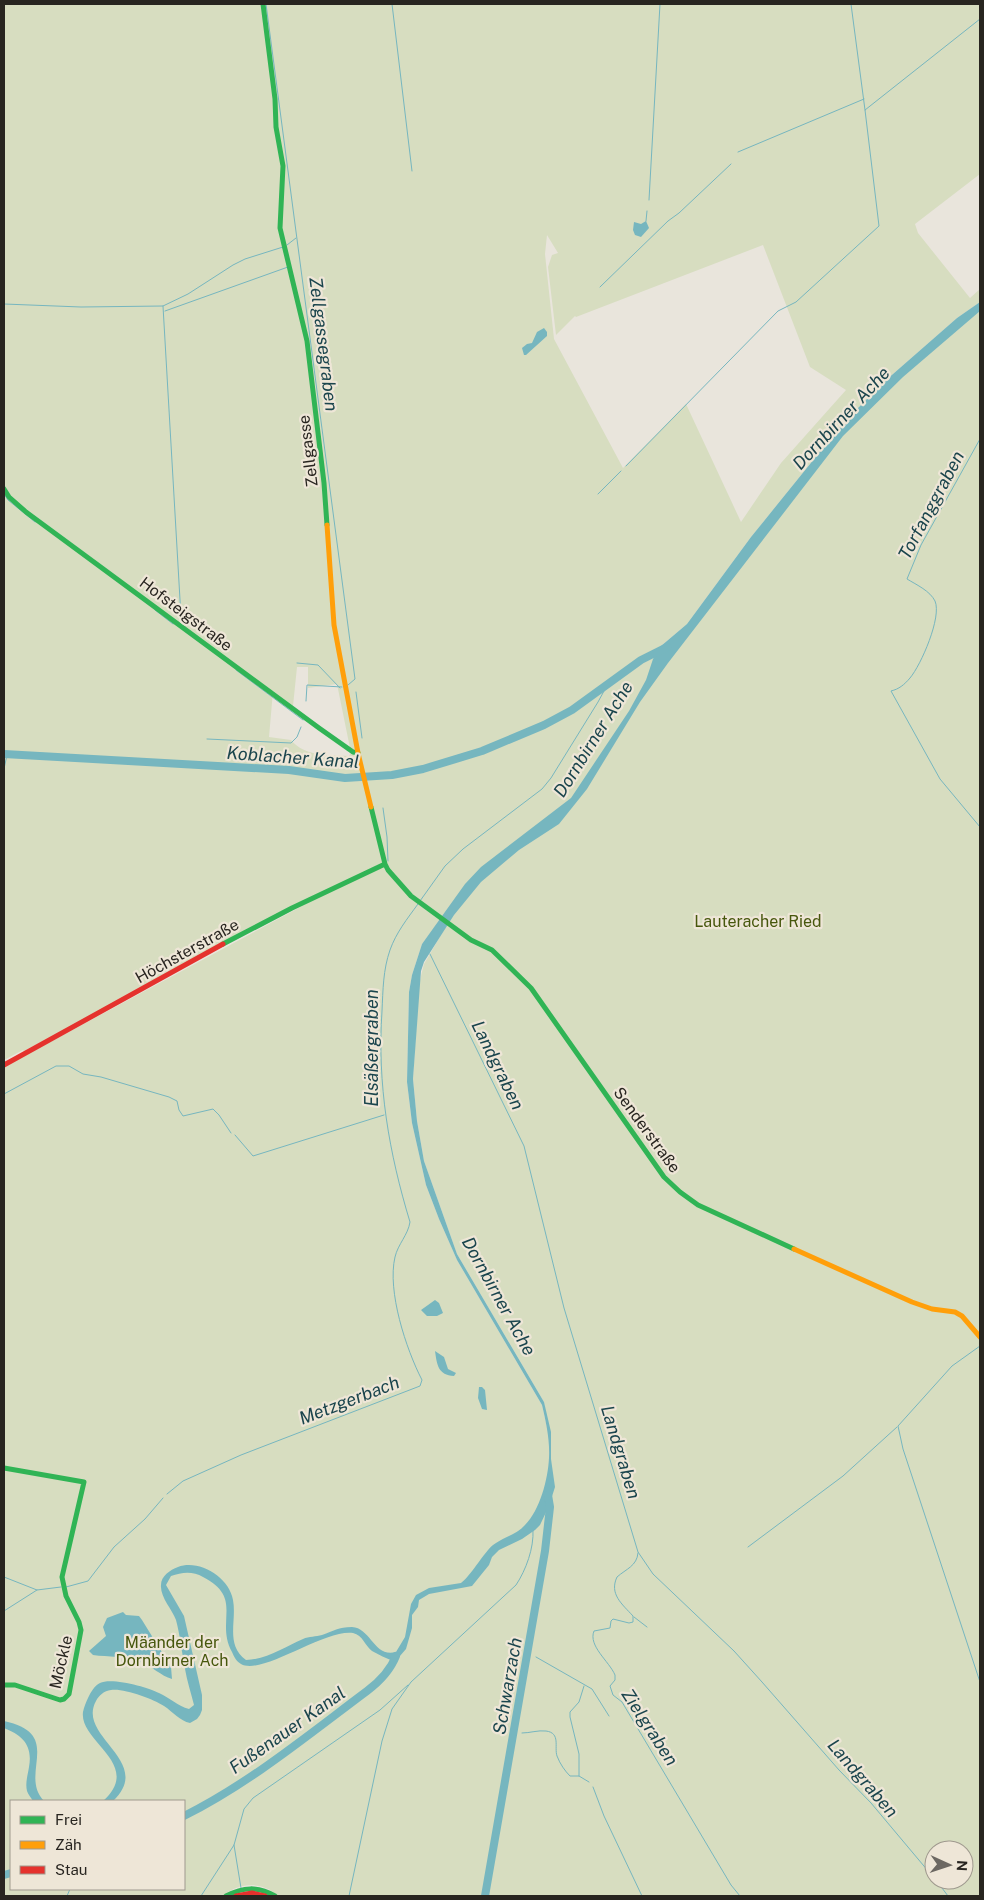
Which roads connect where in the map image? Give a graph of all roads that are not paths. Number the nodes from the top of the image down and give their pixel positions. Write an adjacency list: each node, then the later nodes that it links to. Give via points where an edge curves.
1 (264, 4): 3 (main road, Zellgasse, via 283,166 280,228 307,341 324,483 333,618)
2 (4, 489): 3 (main road, Hofsteigstraße, via 26,512)
3 (358, 753): 4 (main road, Zellgasse)
4 (385, 864): 5 (main road, Höchsterstraße, via 234,938); 6 (main road, Senderstraße, via 416,900 463,934 492,950 531,988 654,1164 680,1192 717,1215 912,1302 955,1312)
5 (4, 1065)
6 (980, 1337)
7 (4, 1468): 8 (main road, Möckle, via 84,1482 62,1577 66,1596 81,1630 68,1694 60,1700 16,1685)
8 (4, 1686)
9 (226, 1896): 12 (main road, via 236,1890 252,1888)
10 (236, 1896): 11 (main road, via 252,1893)
11 (264, 1896)
12 (275, 1896)

